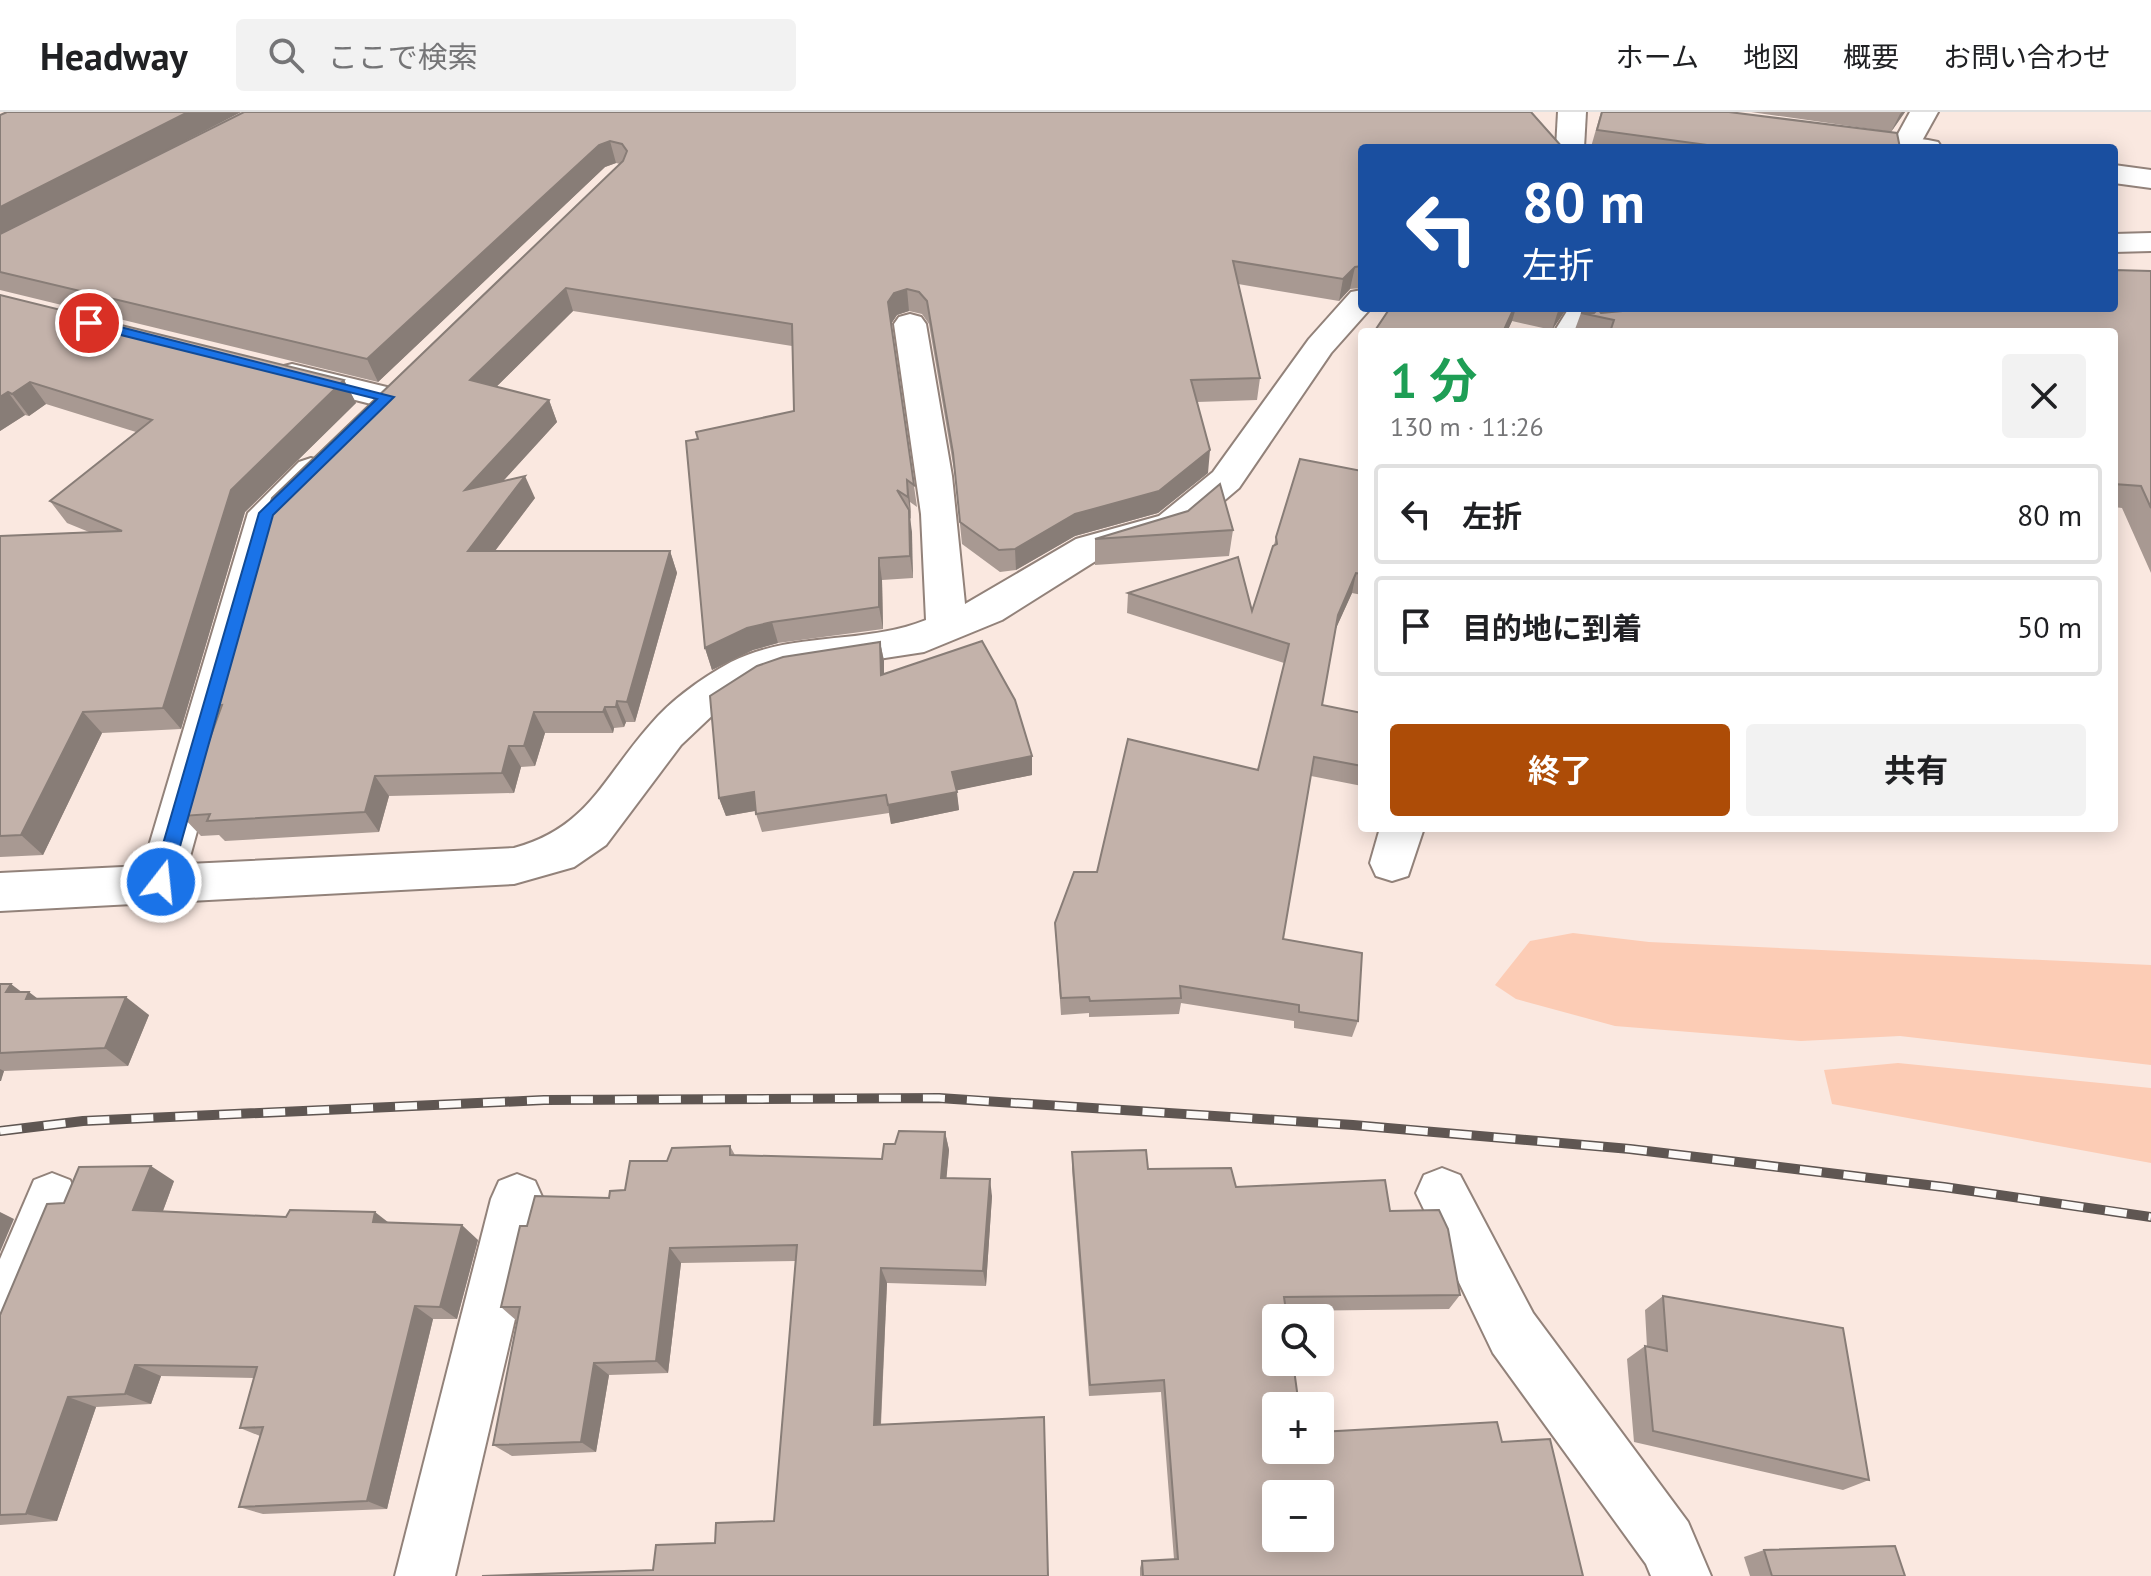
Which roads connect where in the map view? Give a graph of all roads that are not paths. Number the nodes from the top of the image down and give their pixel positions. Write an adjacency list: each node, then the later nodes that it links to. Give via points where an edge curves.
1 (1572, 112): 4 (street)
2 (1924, 112): 6 (street)
3 (1812, 132): 5 (street)
4 (1570, 144)
5 (1902, 144)
6 (1917, 144)
7 (2118, 175): 8 (street)
8 (2151, 179)
9 (2151, 242): 10 (street)
10 (2118, 243)
11 (1358, 303): 14 (street, via 1320,346 1226,480 1201,504 1172,525 1089,548 988,610)
12 (910, 324): 14 (street, via 929,444)
13 (263, 366): 15 (street, via 398,386 266,513)
14 (946, 629): 15 (street, via 910,642 783,659 747,672 704,699 666,734 591,832 558,854 514,866)
15 (161, 882): 16 (street)
16 (0, 892)
17 (1442, 1193): 22 (street, via 1513,1333 1667,1543)
18 (52, 1198): 20 (street)
19 (517, 1199): 21 (street)
20 (0, 1324)
21 (425, 1576)
22 (1681, 1576)

